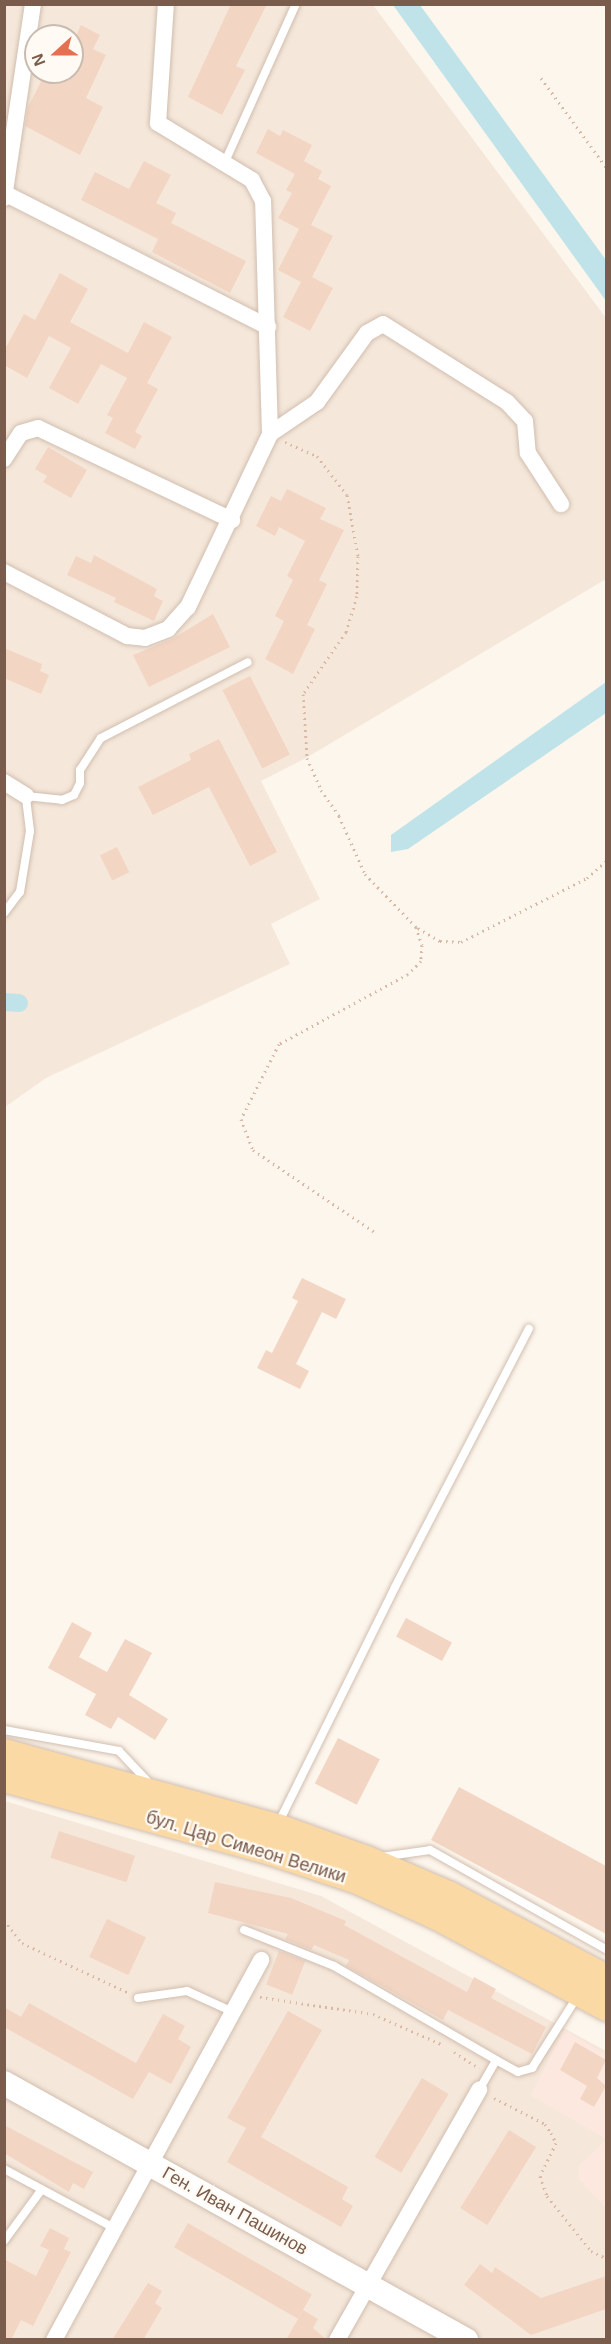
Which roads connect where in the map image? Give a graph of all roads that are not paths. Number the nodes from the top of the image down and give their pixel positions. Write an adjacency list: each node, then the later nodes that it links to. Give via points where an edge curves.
1 (33, 4): 5 (street)
2 (166, 4): 4 (street, via 158,123)
3 (296, 4): 4 (lane)
4 (224, 164): 6 (street, via 252,180 263,201)
5 (5, 196): 6 (street)
6 (268, 327): 7 (street)
7 (270, 434): 9 (street, via 317,402 367,333 383,324 507,402 525,421 528,453); 10 (street)
8 (4, 459): 10 (street, via 21,432 38,428)
9 (561, 504)
10 (232, 520): 11 (street, via 178,621 145,638 127,636)
11 (4, 572)
12 (248, 662): 14 (lane, via 101,738 80,770 80,783 74,795 62,800)
13 (4, 782): 14 (street)
14 (26, 796): 15 (lane, via 30,831 20,892)
15 (4, 913)
16 (529, 1329): 21 (lane, via 395,1587)
17 (4, 1730): 20 (lane, via 119,1751)
18 (4, 1752): 20 (main road, бул. Цар Симеон Велики)
19 (4, 1778): 27 (main road, бул. Цар Симеон Велики, via 270,1851 357,1880 437,1916)
20 (159, 1794): 21 (main road, бул. Цар Симеон Велики)
21 (277, 1827): 22 (main road, бул. Цар Симеон Велики)
22 (366, 1859): 24 (lane, via 430,1850); 26 (main road, бул. Цар Симеон Велики, via 450,1895)
23 (244, 1930): 31 (lane, via 334,1966)
24 (606, 1949)
25 (261, 1960): 30 (street)
26 (606, 1978)
27 (580, 1992): 29 (main road, бул. Цар Симеон Велики); 31 (lane, via 532,2068 518,2072)
28 (138, 1998): 30 (lane, via 187,1991)
29 (606, 2007)
30 (233, 2013): 34 (street)
31 (496, 2060): 33 (lane)
32 (4, 2083): 34 (street, Ген. Иван Пашинов)
33 (479, 2090): 39 (street)
34 (153, 2165): 37 (street); 39 (street, Ген. Иван Пашинов)
35 (4, 2169): 36 (lane)
36 (42, 2189): 37 (lane); 38 (lane)
37 (116, 2229): 40 (street)
38 (4, 2241)
39 (368, 2286): 41 (street); 42 (street, Ген. Иван Пашинов)
40 (54, 2340)
41 (337, 2340)
42 (466, 2340)

